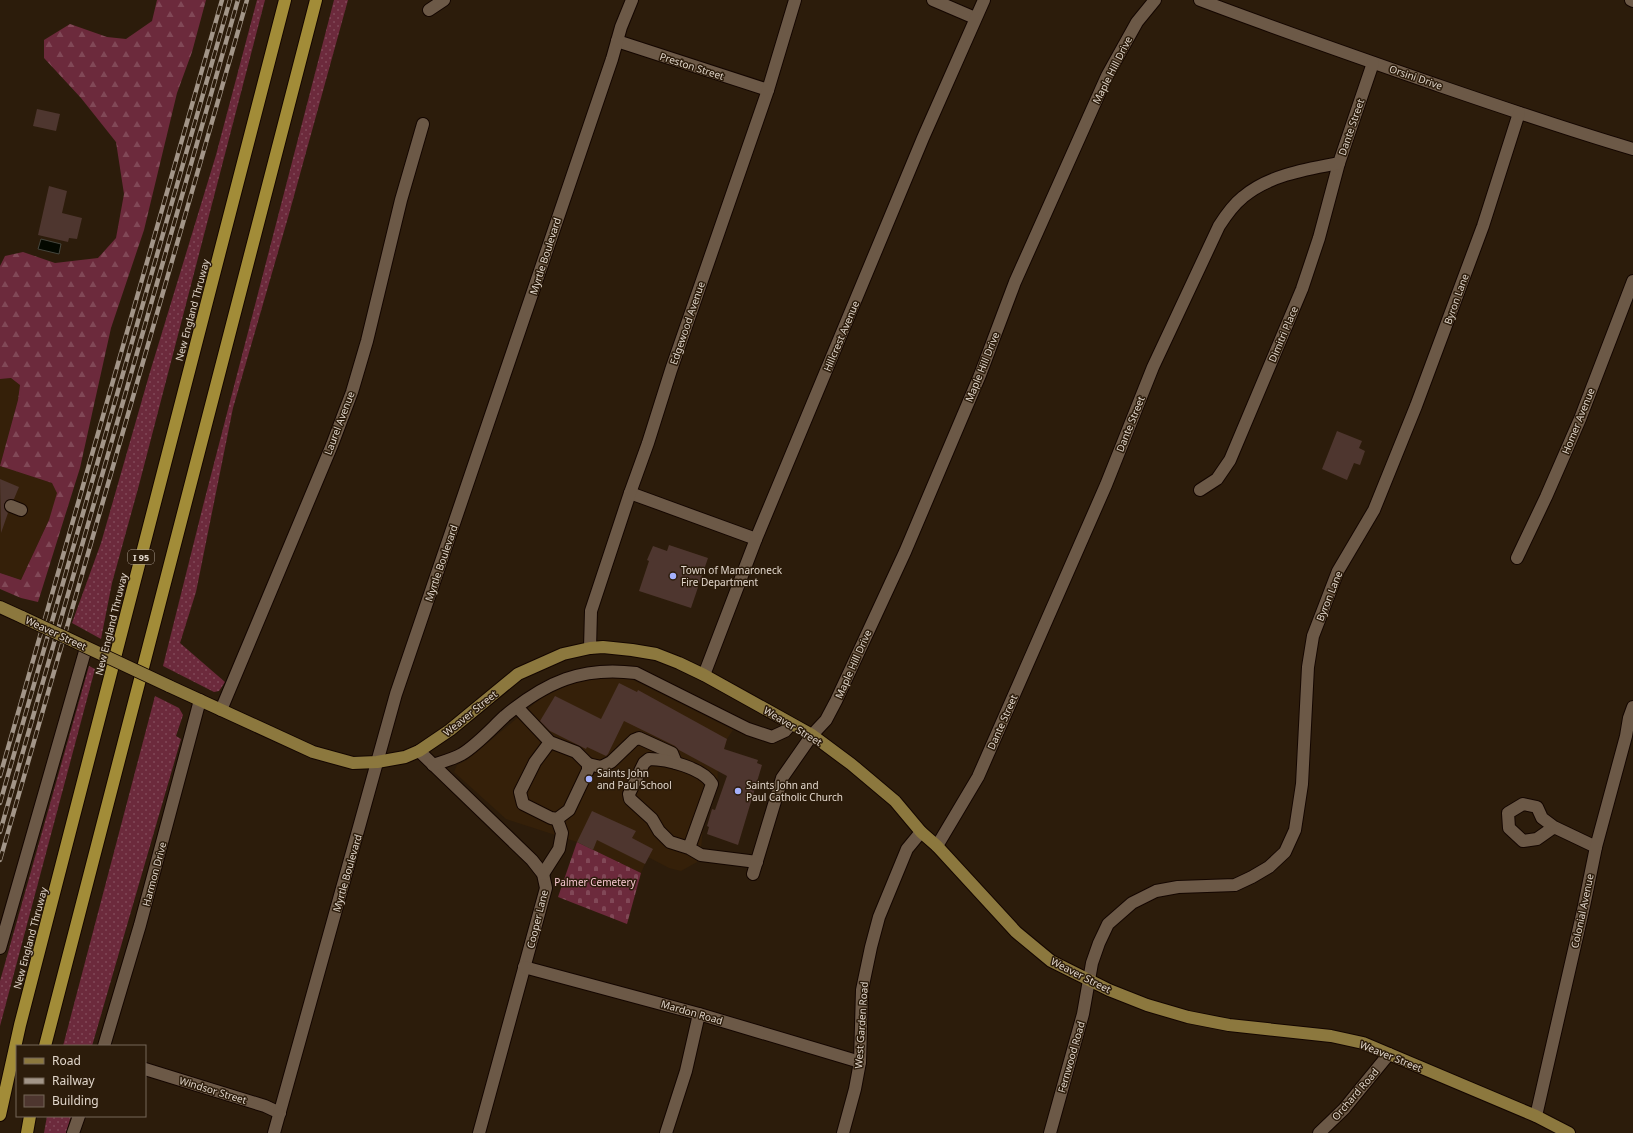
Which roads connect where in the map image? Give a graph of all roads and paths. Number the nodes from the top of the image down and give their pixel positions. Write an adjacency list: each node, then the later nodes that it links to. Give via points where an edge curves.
1 (286, 0): 57 (highway, New England Thruway / I 95, via 20,1025)
2 (316, 0): 51 (highway)
3 (444, 0): 10 (street)
4 (632, 0): 12 (street, Myrtle Boulevard)
5 (795, 0): 14 (street, Edgewood Avenue)
6 (933, 0): 11 (street)
7 (984, 0): 11 (street, Hillcrest Avenue)
8 (1155, 0): 33 (street, Maple Hill Drive, via 1137,22 1107,76 1016,282 980,375 905,552 836,701 826,720)
9 (1200, 0): 13 (street, Orsini Drive)
10 (429, 10)
11 (975, 18): 22 (street, Hillcrest Avenue)
12 (617, 41): 14 (street, Preston Street); 36 (street, Myrtle Boulevard, via 396,694)
13 (1373, 63): 15 (street, Orsini Drive); 18 (street, Dante Street)
14 (768, 90): 21 (street, Edgewood Avenue)
15 (1519, 113): 17 (street, Orsini Drive); 49 (street, Byron Lane, via 1483,226 1416,406 1374,510 1338,572 1313,636 1308,667 1302,784 1295,830 1285,852 1269,867 1235,885 1178,887 1156,891 1132,902 1108,924 1098,943)
16 (423, 124): 31 (street, Laurel Avenue, via 352,392)
17 (1633, 149)
18 (1339, 163): 20 (street, Dimitri Place, via 1302,290 1230,460 1218,479); 43 (street, Dante Street, via 1297,171 1267,183 1244,196 1219,226 1152,367 1106,485 978,777)
19 (1633, 281): 23 (street, Homer Avenue, via 1580,419)
20 (1200, 490)
21 (630, 493): 22 (street); 25 (street, Edgewood Avenue, via 591,611)
22 (756, 539): 27 (street, Hillcrest Avenue)
23 (1517, 558)
24 (0, 607): 26 (main road, Weaver Street, bridge)
25 (590, 648): 27 (main road, Weaver Street, via 656,654); 35 (main road, Weaver Street, via 563,654 518,674 450,730)
26 (85, 653): 28 (main road, Weaver Street, bridge); 47 (street)
27 (704, 675): 32 (main road, Weaver Street)
28 (200, 700): 31 (main road, Weaver Street); 52 (street, Harmon Drive, via 140,925)
29 (1633, 707): 44 (street, Colonial Avenue)
30 (517, 708): 32 (street, via 552,684 573,676 617,670 636,673 748,729 772,737 785,731); 34 (street); 39 (street, via 461,755)
31 (220, 710): 36 (main road, Weaver Street, via 313,752 353,763)
32 (791, 724): 33 (main road, Weaver Street)
33 (812, 735): 42 (main road, Weaver Street, via 895,801); 45 (street, Maple Hill Drive, via 782,778 755,868 701,855)
34 (550, 742): 38 (street, via 576,752); 40 (street, via 535,762 520,792 523,804)
35 (419, 751): 36 (main road, Weaver Street); 39 (street, Cooper Lane)
36 (377, 762): 56 (street, Myrtle Boulevard)
37 (676, 763): 38 (street, via 672,753 639,738 611,762 601,767); 45 (street, via 709,778 712,784); 45 (street, via 649,759 644,763 629,794 630,799 652,819 670,842)
38 (588, 764): 40 (street, via 588,770 569,810)
39 (433, 765): 46 (street, Cooper Lane, via 532,860)
40 (557, 819): 46 (street, via 562,833 560,849)
41 (1554, 828): 44 (street)
42 (922, 832): 43 (main road, Weaver Street); 54 (street, West Garden Road, via 907,849 877,924 862,990)
43 (938, 846): 49 (main road, Weaver Street, via 1016,932 1051,961)
44 (1596, 847): 58 (street, Colonial Avenue)
45 (689, 848)
46 (543, 874): 48 (street, Cooper Lane, via 546,888)
47 (0, 948)
48 (524, 967): 50 (street, Mardon Road); 64 (street, Cooper Lane)
49 (1088, 980): 53 (main road, Weaver Street, via 1147,1004 1188,1017 1229,1025 1331,1036 1363,1043); 67 (street, Fernwood Road, via 1083,1014)
50 (698, 1014): 54 (street, Mardon Road); 65 (street, via 686,1071)
51 (45, 1045)
52 (104, 1045)
53 (1389, 1054): 58 (main road, Weaver Street); 68 (street, Orchard Road, via 1344,1110)
54 (860, 1062): 66 (street, West Garden Road)
55 (146, 1069): 56 (street, Windsor Street)
56 (280, 1113): 63 (street, Myrtle Boulevard)
57 (0, 1115)
58 (1536, 1116): 69 (main road, Weaver Street)
59 (30, 1117): 61 (highway)
60 (79, 1117): 62 (street)
61 (27, 1133)
62 (73, 1133)
63 (274, 1133)
64 (479, 1133)
65 (666, 1133)
66 (843, 1133)
67 (1050, 1133)
68 (1319, 1133)
69 (1569, 1133)

